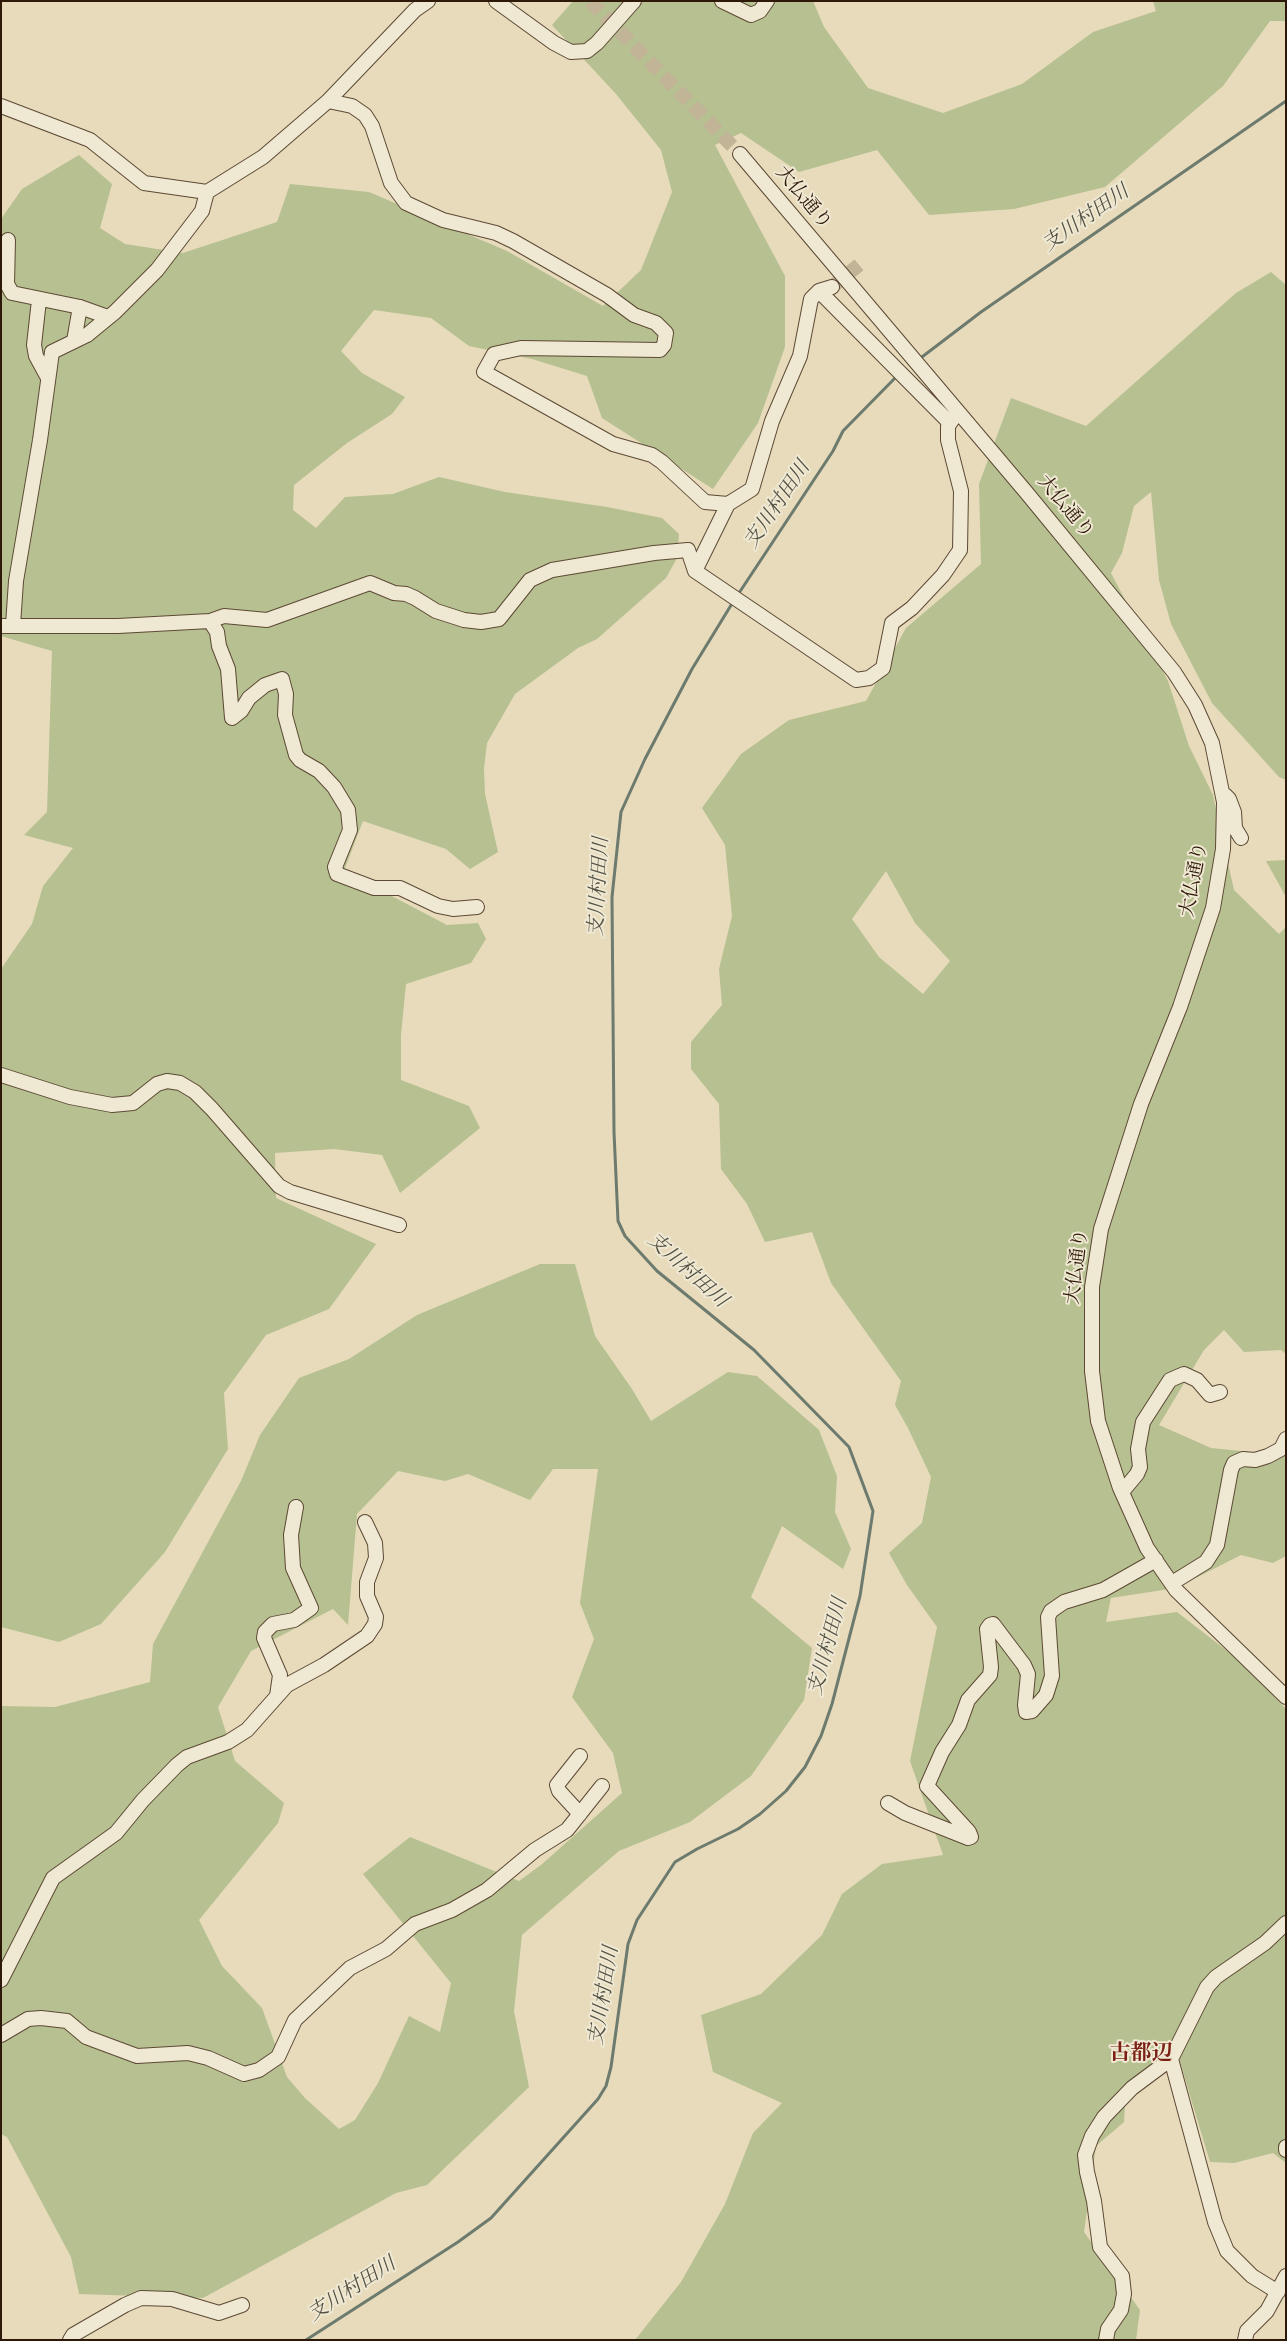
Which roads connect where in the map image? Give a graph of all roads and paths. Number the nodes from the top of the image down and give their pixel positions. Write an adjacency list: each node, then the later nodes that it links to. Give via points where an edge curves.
1 (428, 1): 6 (street, via 415,10)
2 (496, 1): 3 (street, via 571,52 587,51 597,43)
3 (634, 1)
4 (722, 1): 5 (street, via 751,15 760,11)
5 (766, 1)
6 (328, 101): 9 (street, via 263,157); 19 (street, via 352,106 365,114 391,183 406,202 443,220 496,233 513,241 607,295 634,315 656,323 666,333 660,350 520,348 494,354 484,372 613,444 652,455 705,502)
7 (1, 106): 9 (street, via 90,140 144,183)
8 (740, 154): 18 (street, 大仏通り, via 926,376)
9 (207, 192): 13 (street, via 202,211 157,270)
10 (8, 240): 11 (street, via 7,284 12,293)
11 (39, 300): 12 (street); 15 (street)
12 (80, 307): 13 (street); 14 (street)
13 (108, 317): 14 (street, via 87,335)
14 (74, 341): 16 (street)
15 (34, 342): 16 (street); 17 (street, via 36,356)
16 (56, 348): 17 (street, via 52,352)
17 (48, 378): 22 (street)
18 (954, 418): 19 (street, via 893,366 825,289 811,299 800,356 772,421 752,489); 20 (street, via 948,440 961,491 960,550 943,575 892,624 882,668 876,674 856,680); 25 (street, 大仏通り, via 1026,492 1174,672 1212,743)
19 (728, 504): 20 (street)
20 (695, 571): 23 (street, via 688,550 552,570 530,580 499,619 481,622 436,611 415,598 370,583 266,620 224,616)
21 (1, 592): 22 (street)
22 (15, 598): 24 (street)
23 (210, 621): 24 (street, via 118,626); 27 (street, via 217,632 228,669 232,718 249,698 282,679 286,715 296,755 319,771 348,810 350,830 336,866 337,874 374,888 400,888 438,906 453,909)
24 (7, 625)
25 (1222, 793): 26 (street, via 1229,799 1235,828); 32 (street, 大仏通り, via 1223,849 1213,908 1180,1007 1141,1104 1101,1229 1092,1287 1091,1347 1098,1421)
26 (1241, 838)
27 (477, 907)
28 (1, 1075): 29 (street, via 70,1097 112,1105 133,1103 157,1084 167,1081 180,1083 212,1109 279,1186)
29 (399, 1225)
30 (1220, 1392): 32 (street, via 1210,1395 1197,1380 1184,1374 1170,1380 1143,1422 1138,1449 1140,1467)
31 (1286, 1438): 36 (street, via 1281,1449 1268,1456 1234,1463 1217,1545 1206,1562)
32 (1122, 1492): 35 (street, 大仏通り, via 1147,1548)
33 (296, 1507): 37 (street, via 290,1535 294,1568 311,1608 294,1620 273,1624 265,1632 264,1638 280,1675)
34 (365, 1522): 37 (street, via 375,1543 376,1558 367,1582 367,1596 376,1617 375,1624 367,1636 287,1684)
35 (1156, 1560): 36 (street, 大仏通り); 41 (street, via 1103,1590 1064,1602 1051,1611 1048,1617 1052,1676 1046,1695 1032,1711 1026,1712 1024,1705 1028,1674 1024,1665 993,1624 990,1625 987,1630 990,1675 968,1700 959,1725 942,1752 927,1786 971,1837 912,1816)
36 (1172, 1583): 38 (street, 大仏通り)
37 (276, 1696): 44 (street, via 247,1730 228,1742 187,1756 143,1800 116,1833 53,1878)
38 (1286, 1697)
39 (580, 1756): 42 (street, via 557,1786)
40 (602, 1786): 42 (street)
41 (888, 1803)
42 (580, 1814): 45 (street, via 567,1830 535,1850 487,1890 452,1910 415,1924 386,1949 350,1968 295,2020 278,2057 259,2070 244,2074 188,2053 137,2056 86,2037 67,2021 28,2019)
43 (1286, 1923): 46 (street, via 1265,1943 1207,1986)
44 (1, 1980)
45 (1, 2035)
46 (1171, 2059): 48 (street, via 1215,2222 1227,2251 1252,2276); 51 (street, via 1132,2088 1104,2117 1085,2155 1100,2247 1122,2276 1124,2294 1121,2310 1108,2329)
47 (1286, 2276): 48 (street)
48 (1278, 2292): 52 (street, via 1267,2311 1247,2331)
49 (242, 2305): 50 (street, via 219,2313 172,2299 141,2298)
50 (70, 2340)
51 (1106, 2340)
52 (1245, 2340)

